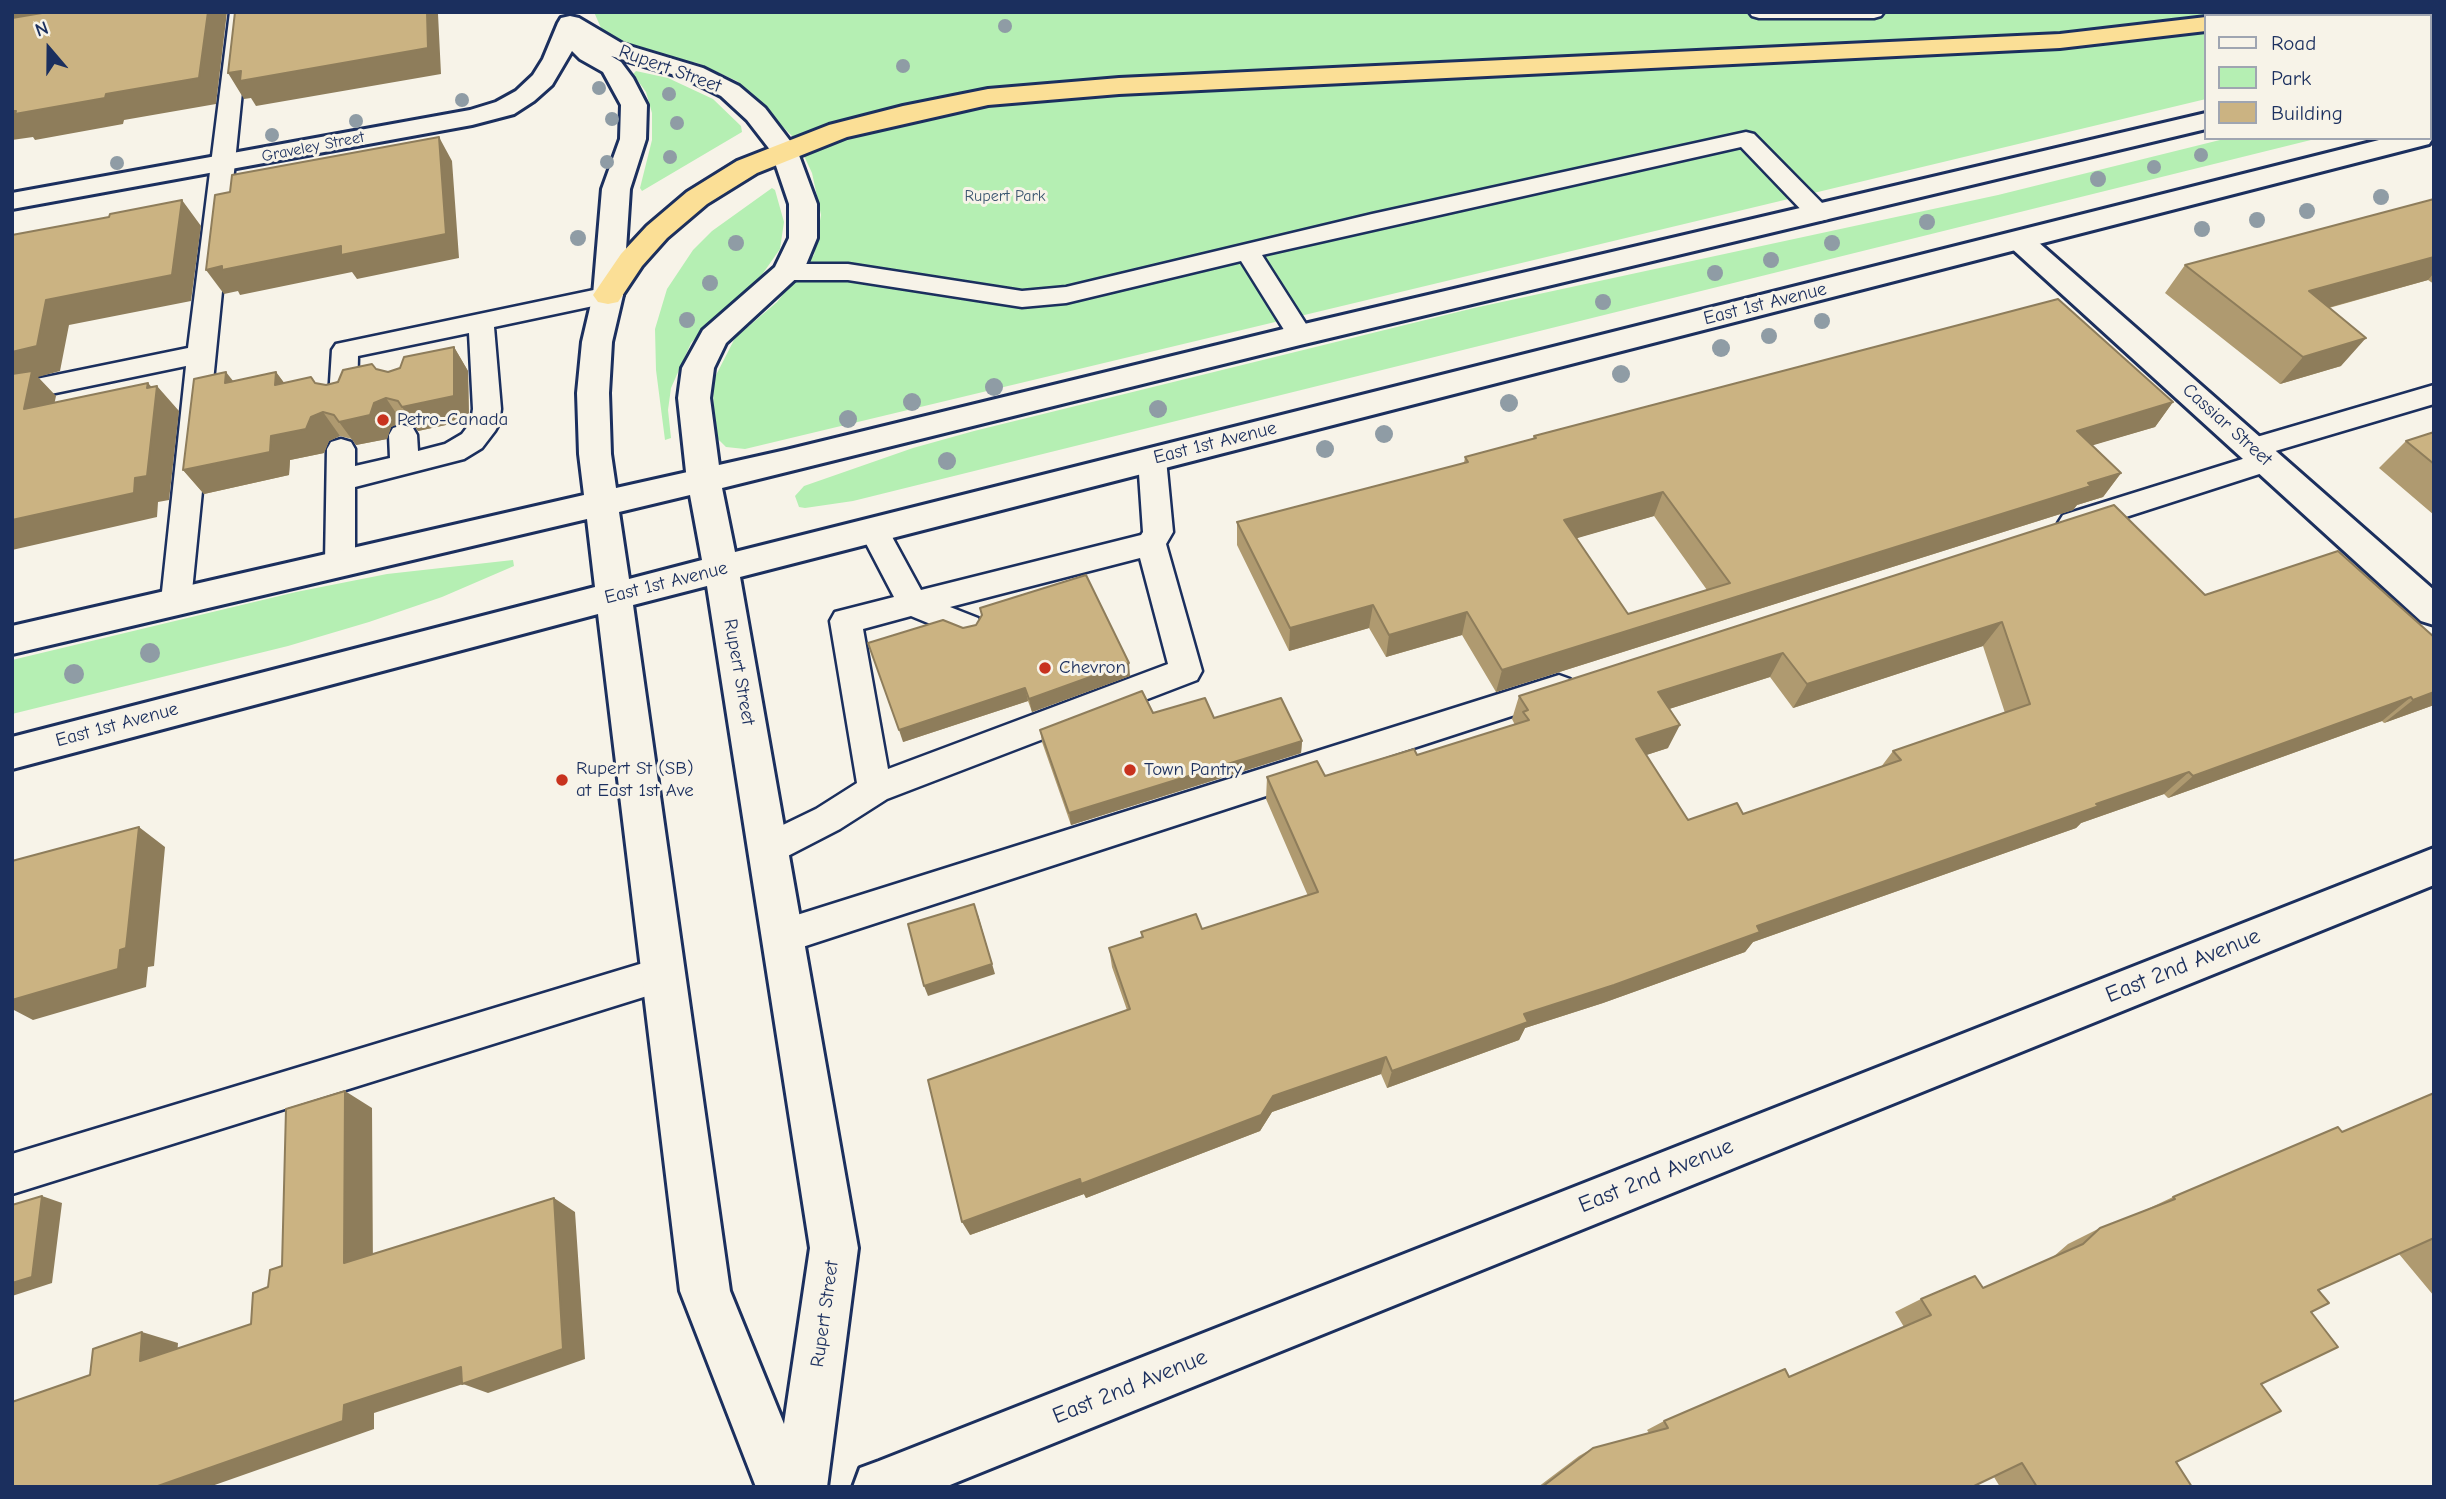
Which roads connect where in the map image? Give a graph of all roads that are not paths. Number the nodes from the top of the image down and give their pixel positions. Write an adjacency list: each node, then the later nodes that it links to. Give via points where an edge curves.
1 (240, 12): 9 (lane)
2 (1759, 12): 3 (lane)
3 (1874, 12)
4 (569, 18): 8 (main road, Rupert Street, via 614,49 694,74 730,91 756,114); 9 (main road, Graveley Street, via 556,59 543,80 505,108); 15 (main road, Rupert Street, via 577,42 612,67 634,105 633,139 616,189)
5 (2204, 24): 8 (highway, via 2060,41 1119,86 988,97 838,131)
6 (2204, 121): 11 (main road)
7 (2412, 140): 12 (main road, East 1st Avenue)
8 (784, 150): 14 (main road, Rupert Street, via 803,204 803,238); 15 (highway, via 697,198 631,260)
9 (221, 164): 10 (main road, Graveley Street); 18 (lane)
10 (12, 201)
11 (1819, 214): 13 (lane, via 1746,139); 17 (main road)
12 (2019, 240): 24 (main road, Cassiar Street); 25 (main road, East 1st Avenue)
13 (1247, 251): 14 (lane, via 1066,295 1021,299 848,272); 17 (lane)
14 (788, 272): 28 (main road, Rupert Street, via 714,337 698,368 694,398)
15 (608, 295): 16 (lane); 29 (main road, Rupert Street, via 597,342 593,393)
16 (481, 322): 21 (lane, via 402,349 345,350); 26 (lane, via 485,424 472,441 454,452)
17 (1300, 335): 28 (main road)
18 (201, 354): 19 (lane); 36 (lane)
19 (12, 393)
20 (2434, 394): 24 (lane)
21 (343, 398)
22 (403, 435): 26 (lane)
23 (341, 449): 27 (lane)
24 (2260, 454): 31 (lane); 38 (main road, Cassiar Street)
25 (1153, 459): 30 (main road, East 1st Avenue); 32 (lane, via 1158,532)
26 (404, 466): 27 (lane)
27 (341, 480): 33 (lane)
28 (704, 481): 29 (main road); 34 (main road, Rupert Street)
29 (601, 505): 33 (main road); 35 (main road, Rupert Street)
30 (874, 530): 34 (main road, East 1st Avenue); 37 (lane)
31 (2041, 533)
32 (1151, 544): 37 (lane); 43 (lane, via 1186,671 1017,720)
33 (340, 562): 36 (main road)
34 (721, 569): 35 (main road, East 1st Avenue); 44 (main road, Rupert Street)
35 (613, 596): 42 (main road, East 1st Avenue); 47 (main road, Rupert Street)
36 (176, 601): 40 (main road)
37 (913, 604): 39 (lane); 43 (lane, via 846,621)
38 (2434, 611)
39 (967, 627)
40 (12, 640)
41 (1588, 679): 46 (lane)
42 (12, 753)
43 (875, 789): 44 (lane)
44 (768, 849): 46 (main road, Rupert Street)
45 (2434, 866): 51 (main road, East 2nd Avenue)
46 (781, 937): 50 (main road, Rupert Street, via 834,1248)
47 (663, 974): 48 (lane); 49 (main road, Rupert Street, via 705,1292)
48 (12, 1174)
49 (783, 1487)
50 (801, 1487)
51 (879, 1487)

